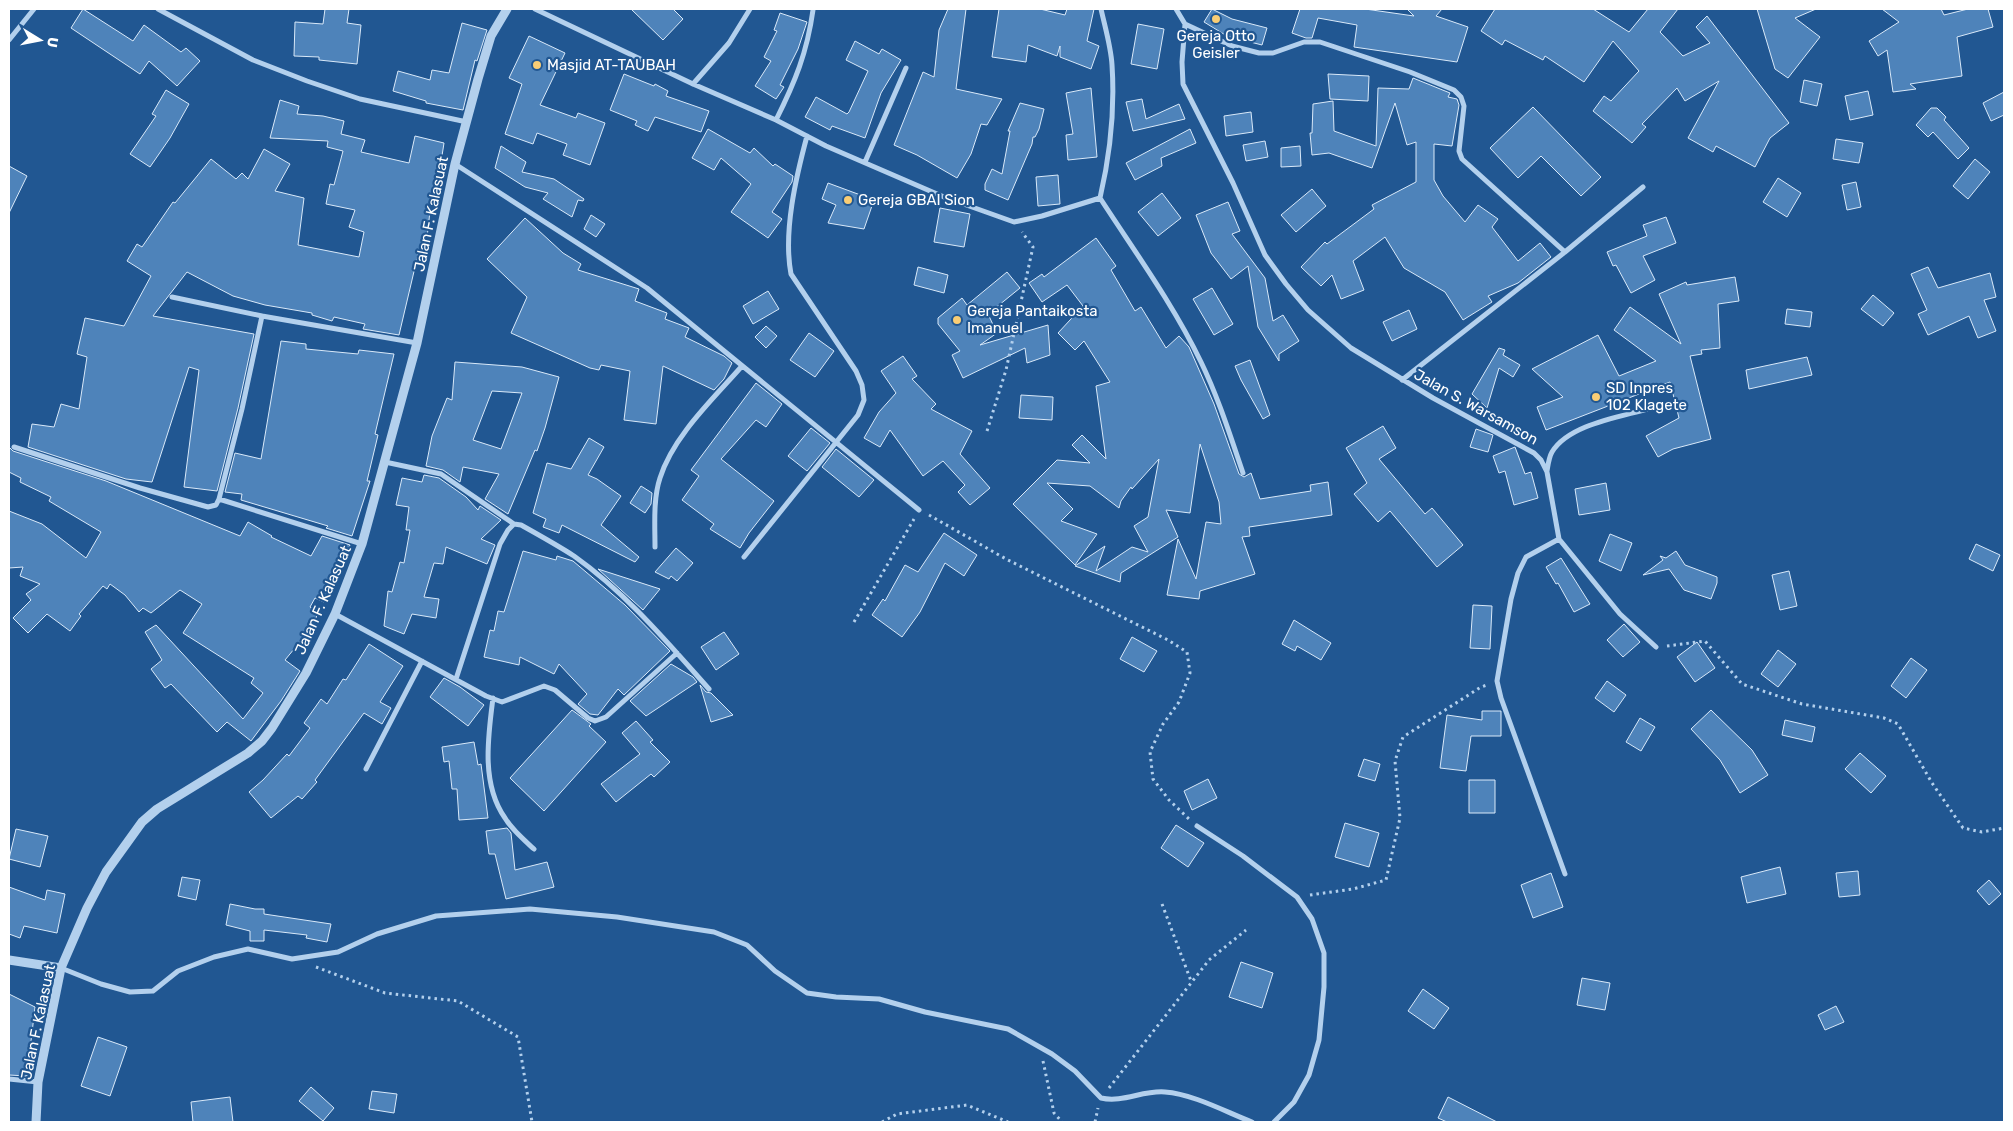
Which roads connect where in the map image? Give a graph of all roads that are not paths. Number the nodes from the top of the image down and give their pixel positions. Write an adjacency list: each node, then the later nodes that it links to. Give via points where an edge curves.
1 (34, 9): 10 (street)
2 (158, 9): 14 (street, via 253,60 307,82 360,100)
3 (507, 9): 14 (street, Jalan F. Kalasuat, via 491,36)
4 (535, 9): 12 (street)
5 (750, 9): 12 (street, via 729,42)
6 (1101, 9): 19 (street, via 1112,64 1112,107 1108,163)
7 (1176, 9): 9 (street)
8 (813, 10): 13 (street, via 803,58)
9 (1186, 24): 20 (street, via 1232,46 1259,53 1273,53 1304,42 1320,42 1454,90 1464,106 1459,151 1462,159); 25 (street, Jalan S. Warsamson, via 1183,84 1265,255 1329,331)
10 (9, 40)
11 (906, 68): 16 (street)
12 (693, 84): 13 (street)
13 (776, 120): 15 (street)
14 (466, 122): 17 (street, Jalan F. Kalasuat)
15 (807, 136): 16 (street); 27 (street, via 792,206 789,262 791,274 862,385 864,400 858,415)
16 (865, 162): 19 (street, via 944,198 1014,222)
17 (455, 164): 23 (street, Jalan F. Kalasuat); 24 (street, via 647,288)
18 (1643, 187): 20 (street)
19 (1100, 198): 31 (street, via 1166,299 1200,361 1225,417)
20 (1566, 252): 25 (street)
21 (172, 297): 22 (street)
22 (262, 316): 23 (street); 32 (street)
23 (417, 343): 29 (street, Jalan F. Kalasuat)
24 (742, 366): 27 (street); 37 (street, via 673,449 659,478)
25 (1402, 380): 30 (street, Jalan S. Warsamson, via 1534,453)
26 (1651, 408): 30 (street, via 1565,437 1551,454)
27 (838, 442): 33 (street); 38 (street)
28 (14, 447): 32 (street, via 208,507 216,505)
29 (385, 462): 34 (street, via 441,474); 36 (street, Jalan F. Kalasuat)
30 (1547, 472): 35 (street, Jalan S. Warsamson)
31 (1242, 473)
32 (219, 499): 36 (street)
33 (919, 510)
34 (514, 524): 41 (street, via 522,525 574,556 597,574); 43 (street, via 500,544)
35 (1559, 539): 40 (street, Jalan S. Warsamson, via 1620,614); 49 (street, via 1526,557 1518,574 1497,681)
36 (362, 544): 39 (street, Jalan F. Kalasuat)
37 (655, 547)
38 (744, 557)
39 (335, 614): 42 (street); 51 (street, Jalan F. Kalasuat, via 306,673 262,741 248,753 171,799 142,822 106,872)
40 (1656, 647)
41 (677, 653): 44 (street); 45 (street, via 606,717 595,721 555,690 544,686 502,702)
42 (422, 661): 43 (street); 46 (street)
43 (456, 679): 45 (street)
44 (709, 689)
45 (493, 698): 48 (street, via 488,732 494,796 504,818)
46 (366, 769)
47 (1197, 826): 56 (street, via 1297,897 1312,919 1324,953 1319,1040 1309,1075 1294,1102)
48 (534, 849)
49 (1565, 874)
50 (9, 960): 51 (street)
51 (61, 968): 53 (street, Jalan F. Kalasuat); 55 (street, via 130,992 153,990 178,971 214,957 248,949 292,959 338,952 376,934 436,916 530,909 617,917 714,932 747,945 775,971 807,993 879,999 1008,1030 1052,1054 1075,1071 1101,1098 1121,1099 1163,1092 1179,1094)
52 (9, 1079): 53 (street)
53 (38, 1082): 54 (street, Jalan F. Kalasuat)
54 (36, 1122)
55 (1252, 1122)
56 (1274, 1122)

